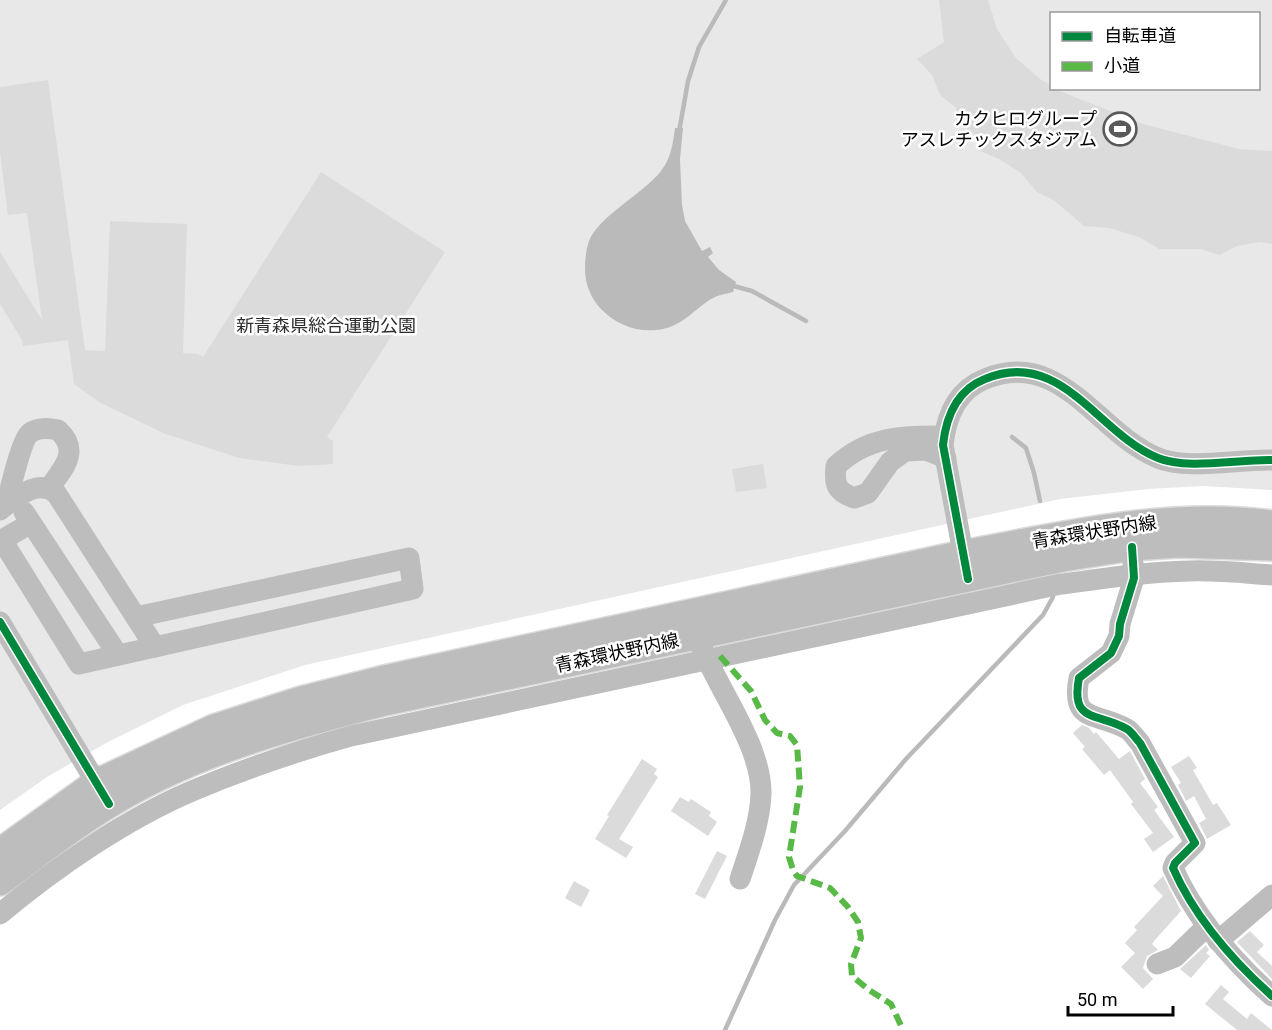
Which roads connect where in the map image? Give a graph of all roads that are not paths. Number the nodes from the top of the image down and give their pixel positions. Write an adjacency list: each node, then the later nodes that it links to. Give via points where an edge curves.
1 (944, 436): 2 (street, via 884,439); 3 (street); 4 (street, via 952,408 975,383 1012,372 1029,373 1063,386 1139,449 1160,460)
2 (853, 454): 5 (street, via 867,456 874,468); 5 (street, via 836,466 834,482 842,493 854,498 868,493)
3 (946, 459): 5 (street, via 926,450 905,451 890,462); 12 (street)
4 (1272, 460)
5 (875, 485)
6 (49, 488): 7 (street, via 30,490); 7 (street, via 66,465 68,442 58,430 33,430 24,441); 15 (street, via 56,493)
7 (7, 505): 8 (street)
8 (31, 523): 19 (street); 19 (street, via 2,540 79,664)
9 (1272, 524): 12 (main road, 青森環状野内線, via 1191,519 1128,524)
10 (1132, 547): 11 (main road, 青森環状野内線); 12 (main road, 青森環状野内線, via 1063,558); 13 (street)
11 (1272, 547)
12 (965, 566): 17 (main road, 青森環状野内線)
13 (1134, 574): 14 (street, via 1231,571); 17 (street); 26 (street, via 1119,636 1111,653 1079,678 1078,705 1088,714 1129,730 1140,743 1196,843 1173,868 1184,895)
14 (1272, 575)
15 (136, 617): 18 (street); 18 (street, via 409,558 413,589)
16 (0, 622): 20 (street)
17 (699, 636): 20 (main road, 青森環状野内線, via 582,649 380,680 301,700 214,728); 22 (street, via 744,731 758,771 761,793); 25 (street, via 249,768 131,822)
18 (155, 647): 19 (street)
19 (118, 655)
20 (102, 793): 21 (main road, 青森環状野内線); 23 (main road, 青森環状野内線)
21 (0, 852)
22 (740, 879)
23 (0, 882)
24 (1272, 895): 26 (street)
25 (0, 914)
26 (1213, 933): 27 (street); 28 (street, via 1240,967)
27 (1157, 964)
28 (1272, 996)

